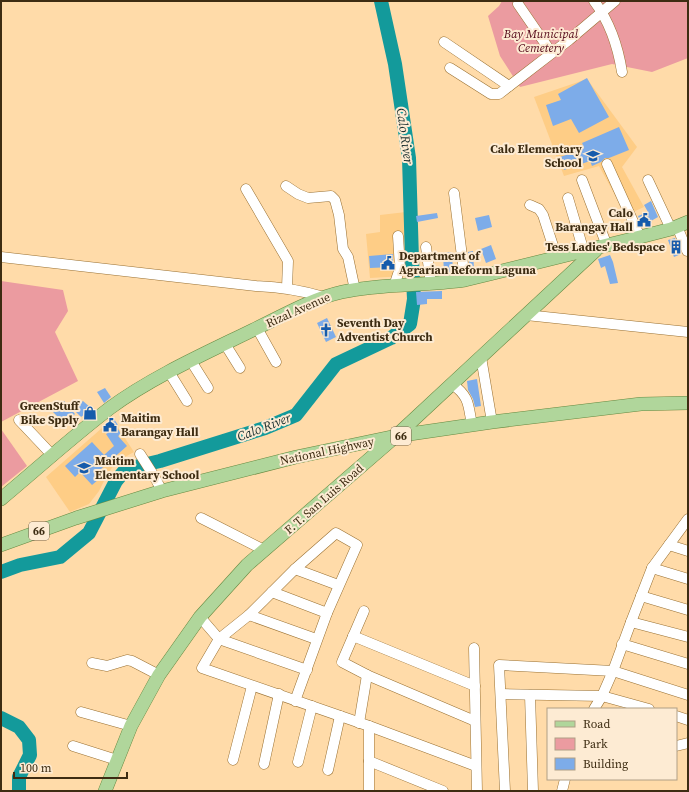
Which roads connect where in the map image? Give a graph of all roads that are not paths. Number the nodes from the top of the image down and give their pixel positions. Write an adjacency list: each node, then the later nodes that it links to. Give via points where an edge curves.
1 (594, 1): 4 (street)
2 (615, 1): 4 (street)
3 (518, 4): 6 (street)
4 (602, 12): 6 (street); 8 (street, via 618,52)
5 (444, 42): 9 (street)
6 (551, 52): 9 (street)
7 (450, 68): 9 (street, via 492,94 499,94)
8 (622, 72)
9 (509, 86)
10 (607, 164): 20 (street)
11 (582, 180): 22 (street)
12 (648, 180): 18 (street)
13 (286, 186): 30 (street, via 308,198 331,196 335,200)
14 (246, 189): 29 (street, via 288,261)
15 (454, 193): 26 (street)
16 (568, 198): 22 (street)
17 (530, 205): 25 (street, via 543,215)
18 (679, 226): 20 (main road, Rizal Avenue); 23 (street)
19 (398, 236): 28 (street, via 400,268)
20 (640, 237): 22 (main road, Rizal Avenue)
21 (426, 247): 27 (street)
22 (596, 249): 25 (main road, Rizal Avenue); 32 (main road, F. T. San Luis Road)
23 (687, 251)
24 (1, 257): 29 (street)
25 (557, 258): 26 (main road, Rizal Avenue)
26 (465, 280): 27 (main road, Rizal Avenue)
27 (426, 284): 28 (main road, Rizal Avenue)
28 (397, 286): 30 (main road, Rizal Avenue)
29 (287, 288): 31 (street)
30 (354, 290): 31 (main road, Rizal Avenue)
31 (324, 297): 33 (main road, Rizal Avenue)
32 (526, 315): 34 (street); 36 (main road, F. T. San Luis Road)
33 (257, 328): 35 (main road, Rizal Avenue); 38 (street)
34 (688, 332)
35 (225, 344): 37 (main road, Rizal Avenue); 39 (street)
36 (481, 357): 41 (main road, F. T. San Luis Road); 46 (street)
37 (191, 361): 40 (main road, Rizal Avenue); 42 (street)
38 (276, 362)
39 (240, 368)
40 (169, 372): 43 (street); 50 (main road, Rizal Avenue, via 111,408)
41 (452, 384): 47 (street, via 467,398); 48 (main road, F. T. San Luis Road)
42 (208, 388)
43 (187, 400)
44 (688, 403): 46 (main road, National Highway / 66, via 641,404)
45 (19, 420): 50 (street)
46 (492, 422): 47 (main road, National Highway / 66)
47 (472, 425): 48 (main road, National Highway / 66)
48 (396, 436): 51 (main road, National Highway / 66, via 296,457); 57 (main road, F. T. San Luis Road)
49 (140, 454): 51 (street)
50 (53, 456): 52 (main road, Rizal Avenue)
51 (162, 491): 55 (main road, National Highway / 66)
52 (1, 499)
53 (201, 518): 57 (street)
54 (688, 520): 56 (street)
55 (1, 545)
56 (669, 545): 58 (street); 59 (street)
57 (264, 550): 69 (main road, F. T. San Luis Road)
58 (688, 551)
59 (652, 568): 61 (street); 64 (street)
60 (295, 569): 62 (street); 62 (street, via 336,533 357,545); 63 (street)
61 (688, 579)
62 (338, 585): 67 (street)
63 (272, 592): 67 (street); 68 (street)
64 (641, 596): 65 (street); 70 (street)
65 (688, 610)
66 (364, 611): 71 (street)
67 (327, 613): 74 (street)
68 (249, 615): 73 (street); 74 (street)
69 (200, 617): 73 (street); 81 (main road, F. T. San Luis Road)
70 (631, 622): 72 (street); 75 (street)
71 (353, 636): 82 (street, via 342,662); 84 (street)
72 (688, 638)
73 (219, 639): 79 (street); 83 (street, via 202,668)
74 (316, 639): 79 (street)
75 (622, 644): 78 (street); 80 (street)
76 (474, 648): 84 (street)
77 (92, 663): 81 (street, via 107,666 132,660)
78 (688, 664)
79 (307, 670): 90 (street)
80 (613, 671): 86 (street, via 499,665); 88 (street); 89 (street)
81 (159, 675): 100 (main road, F. T. San Luis Road)
82 (367, 675): 98 (street); 99 (street)
83 (252, 686): 85 (street); 106 (street)
84 (475, 686): 98 (street)
85 (278, 694): 90 (street); 109 (street)
86 (501, 694): 87 (street); 117 (street)
87 (530, 695): 89 (street); 118 (street)
88 (688, 695)
89 (602, 696): 92 (street); 93 (street)
90 (295, 701): 91 (street)
91 (312, 706): 95 (street); 108 (street)
92 (595, 708)
93 (645, 708)
94 (81, 712): 100 (street)
95 (340, 716): 99 (street); 111 (street)
96 (677, 716): 97 (street)
97 (688, 720)
98 (475, 721): 110 (street)
99 (359, 723): 101 (street)
100 (131, 726): 105 (main road, F. T. San Luis Road)
101 (369, 726): 107 (street); 110 (street)
102 (688, 743): 104 (street)
103 (73, 746): 105 (street)
104 (677, 746)
105 (117, 760): 113 (main road, F. T. San Luis Road)
106 (233, 760)
107 (369, 761): 114 (street); 115 (street)
108 (298, 762)
109 (264, 764)
110 (476, 766): 116 (street)
111 (328, 770)
112 (565, 780): 119 (street)
113 (105, 791)
114 (369, 791)
115 (443, 791)
116 (477, 791)
117 (505, 791)
118 (533, 791)
119 (562, 791)

